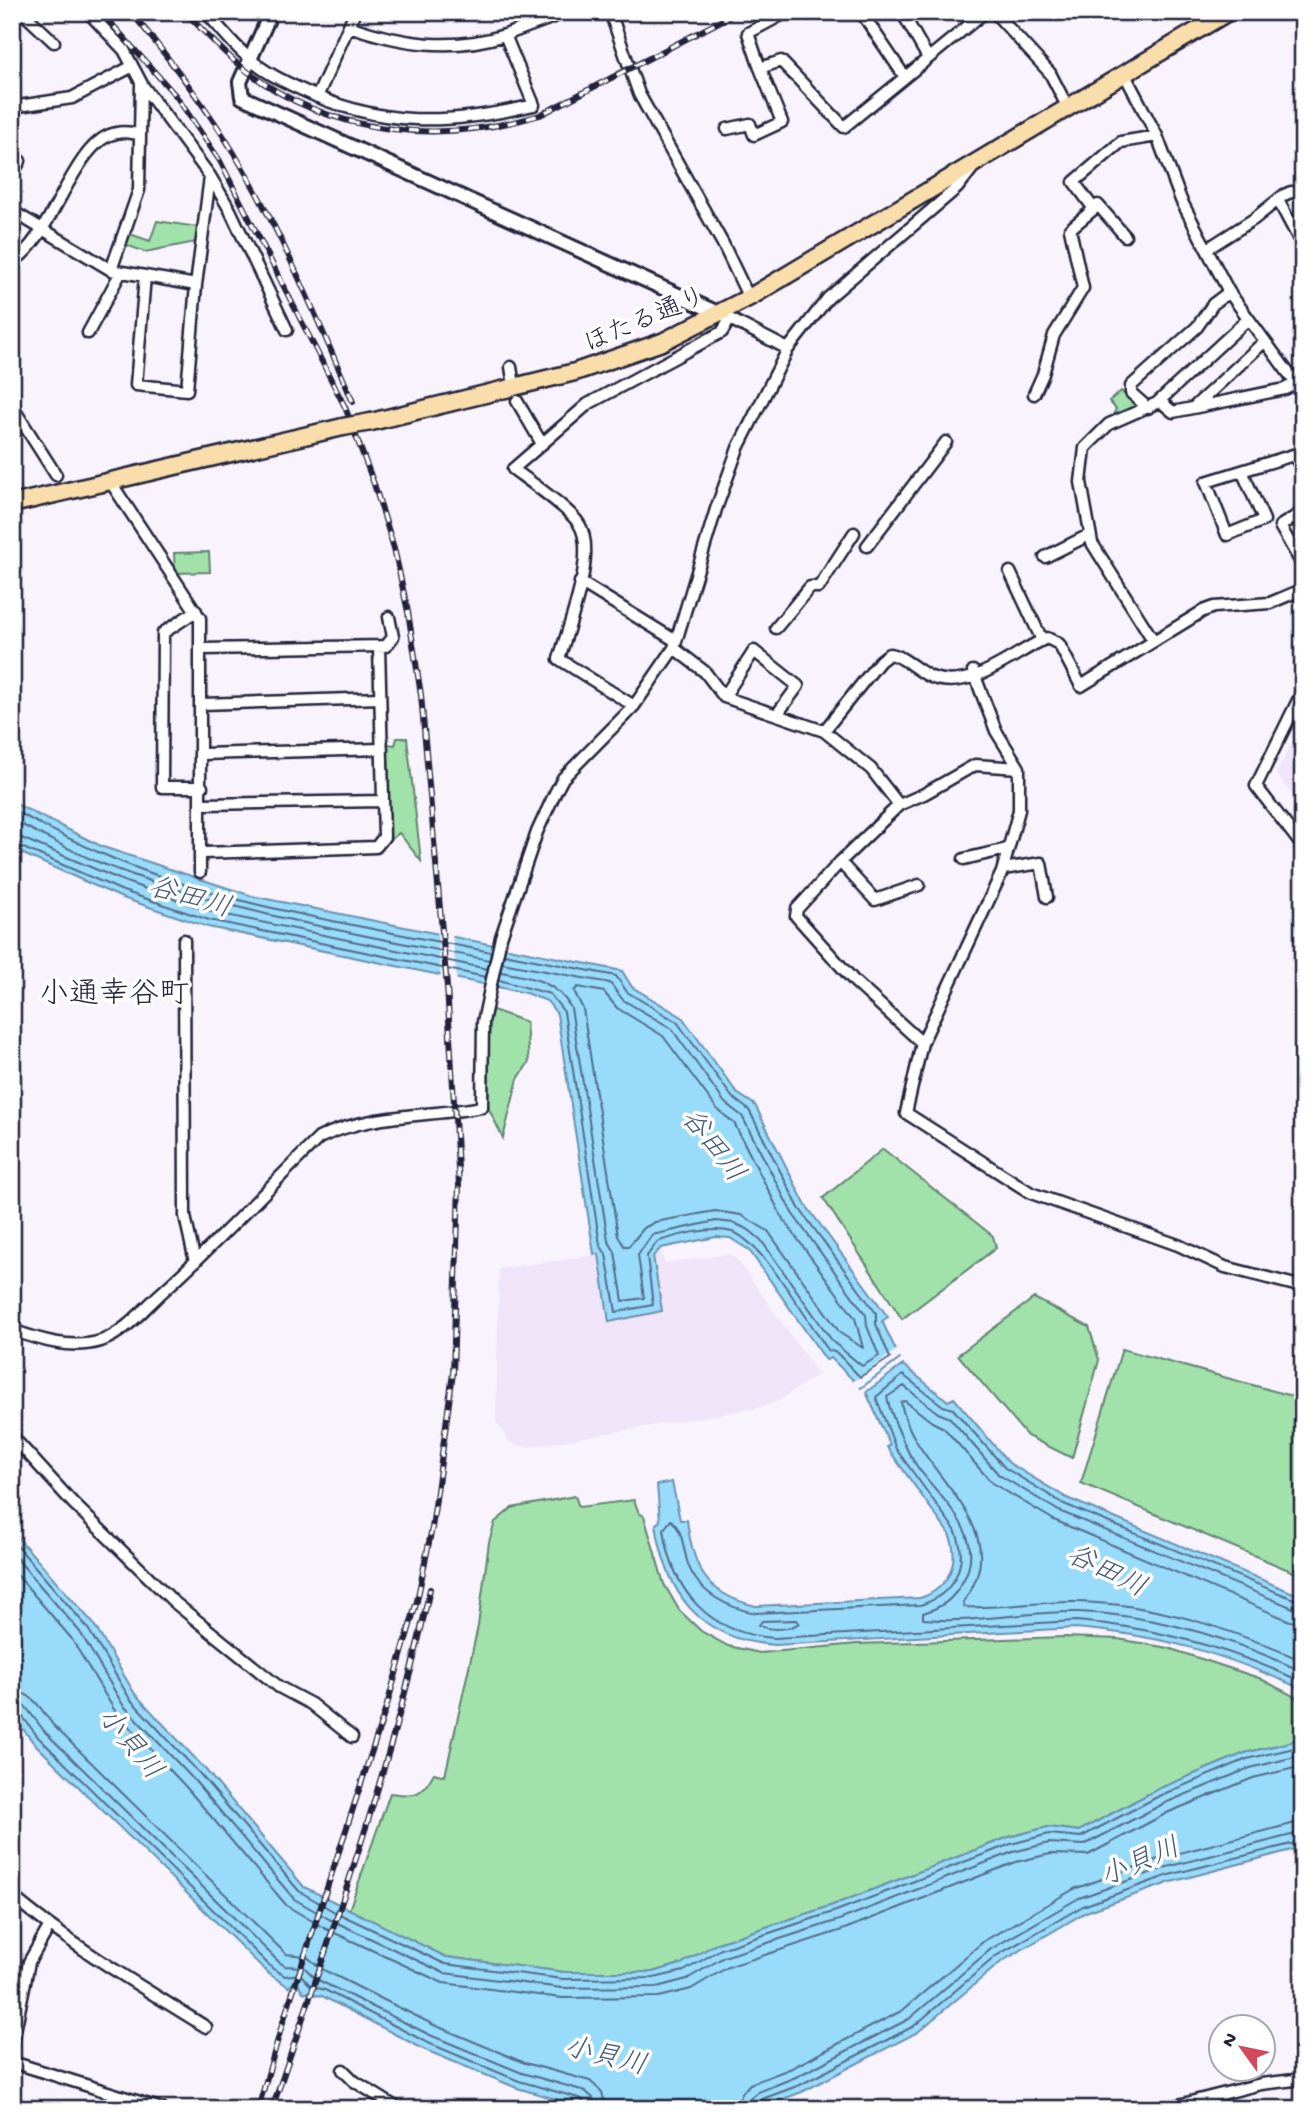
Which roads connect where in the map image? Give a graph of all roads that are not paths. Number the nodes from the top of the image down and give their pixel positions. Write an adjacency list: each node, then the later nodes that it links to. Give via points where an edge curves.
1 (22, 12): 16 (street)
2 (88, 12): 19 (street, via 124,50)
3 (206, 12): 18 (street)
4 (271, 12): 18 (street)
5 (355, 12): 14 (street)
6 (567, 12): 15 (street)
7 (610, 12): 47 (street, via 639,94)
8 (787, 12): 20 (street, via 748,33)
9 (861, 12): 22 (street)
10 (902, 12): 17 (street)
11 (985, 12): 17 (street)
12 (994, 12): 26 (street, via 1050,74)
13 (1228, 12): 21 (main road, ほたる通り)
14 (349, 26): 15 (street, via 389,40 435,45 478,43); 24 (street)
15 (505, 35): 24 (street, via 534,105 474,118 432,121 367,114)
16 (54, 42)
17 (928, 58): 22 (street)
18 (250, 59): 24 (street); 48 (street, via 238,87 247,101)
19 (131, 67): 23 (street); 25 (street, via 72,98)
20 (760, 68): 22 (street, via 781,61 844,127); 27 (street, via 782,122 754,135 750,124)
21 (1124, 73): 26 (main road, ほたる通り); 29 (street)
22 (905, 77)
23 (141, 83): 28 (street); 33 (street)
24 (317, 97)
25 (12, 107)
26 (1068, 108): 31 (main road, ほたる通り)
27 (727, 129)
28 (139, 134): 38 (street, via 115,132 87,152); 43 (street, via 139,190)
29 (1157, 136): 36 (street, via 1121,142 1074,183); 41 (street, via 1181,200)
30 (12, 155): 32 (street, via 20,161)
31 (976, 162): 47 (main road, ほたる通り); 53 (street, via 957,188 828,298)
32 (12, 174)
33 (210, 176): 45 (street); 50 (street)
34 (1303, 193): 35 (street, via 1292,192)
35 (1278, 200): 40 (street); 41 (street)
36 (1094, 209): 39 (street, via 1098,205); 58 (street, via 1070,229 1083,288 1054,335)
37 (12, 211): 38 (street)
38 (44, 228): 42 (street); 43 (street)
39 (1125, 236)
40 (1303, 247)
41 (1207, 249): 46 (street)
42 (12, 262)
43 (116, 271): 44 (street); 51 (street)
44 (145, 276): 45 (street); 45 (street, via 136,385 187,390)
45 (196, 285)
46 (1229, 292): 49 (street); 63 (street, via 1131,386 1131,393)
47 (749, 298): 48 (main road, ほたる通り)
48 (725, 317): 53 (street); 65 (street, via 722,332 588,404); 70 (main road, ほたる通り, bridge, via 575,372)
49 (1248, 318): 52 (street); 60 (street)
50 (287, 330)
51 (88, 333)
52 (1265, 341): 56 (street); 62 (street)
53 (788, 349): 86 (street, via 738,448)
54 (510, 367): 55 (street)
55 (513, 379)
56 (1296, 383): 57 (street); 62 (street)
57 (1303, 393)
58 (1034, 394)
59 (517, 401): 65 (street)
60 (1160, 401): 62 (street, via 1169,411); 63 (street)
61 (12, 406): 69 (street)
62 (1194, 407)
63 (1148, 408): 74 (street, via 1109,424 1085,449 1081,482)
64 (946, 442): 75 (street)
65 (542, 444): 79 (street, via 513,469 579,522 586,538)
66 (1298, 453): 67 (street); 68 (street)
67 (1303, 470)
68 (1242, 471): 68 (street, via 1206,482 1227,535 1264,520)
69 (56, 475)
70 (110, 481): 71 (main road, ほたる通り); 81 (street)
71 (12, 504)
72 (1303, 512): 77 (street, via 1280,526)
73 (854, 533): 83 (street, via 819,587 810,587)
74 (1089, 535): 76 (street); 85 (street)
75 (867, 546)
76 (1045, 557)
77 (1303, 566)
78 (1010, 572): 84 (street)
79 (580, 582): 86 (street); 94 (street, via 559,659)
80 (1303, 589): 85 (street, via 1270,603 1214,607)
81 (196, 611): 88 (street); 100 (street, via 163,633 162,787)
82 (389, 617): 87 (street, via 393,637)
83 (776, 628)
84 (1042, 640): 85 (street, via 1059,644 1081,686); 89 (street)
85 (1153, 640)
86 (675, 644): 91 (street); 94 (street)
87 (379, 647): 88 (street); 92 (street)
88 (201, 649): 93 (street)
89 (975, 674): 96 (street, via 943,681 889,654); 99 (street, via 996,731)
90 (1303, 690): 104 (street, via 1256,786)
91 (724, 697): 95 (street); 95 (street, via 754,652 798,686)
92 (380, 698): 93 (street); 97 (street)
93 (202, 704): 98 (street)
94 (635, 706): 115 (street, via 563,779 532,845 488,993 482,1107 368,1121 319,1138)
95 (778, 713): 96 (street)
96 (824, 731): 103 (street, via 871,769)
97 (382, 749): 98 (street); 101 (street)
98 (202, 754): 100 (street)
99 (1019, 768): 103 (street, via 975,765); 105 (street, via 1019,810)
100 (202, 787): 102 (street)
101 (383, 801): 102 (street); 106 (street, via 384,837 376,847)
102 (202, 804): 106 (street)
103 (899, 805): 108 (street)
104 (1303, 846)
105 (1007, 849): 107 (street); 109 (street)
106 (203, 853): 110 (street)
107 (964, 859)
108 (840, 862): 111 (street, via 875,900); 114 (street, via 797,909 796,916 855,982)
109 (1003, 869): 112 (street, via 1041,863); 114 (street)
110 (200, 872)
111 (919, 885)
112 (1047, 897)
113 (184, 940): 115 (street, via 185,1216)
114 (922, 1043): 116 (street, via 906,1113 1031,1193 1178,1245 1225,1267)
115 (195, 1262): 117 (street, via 117,1333 102,1340 64,1344)
116 (1303, 1287)
117 (12, 1330)
118 (12, 1436): 119 (street, via 174,1602 279,1687 311,1704)
119 (352, 1737)
120 (12, 1896): 121 (street)
121 (49, 1927): 122 (street, via 109,1970); 123 (street, via 29,1962)
122 (206, 2027)
123 (12, 2046)
124 (12, 2062): 127 (street)
125 (343, 2070): 128 (street)
126 (1303, 2079): 129 (street, via 1261,2084)
127 (162, 2109)
128 (399, 2109)
129 (1163, 2109)

